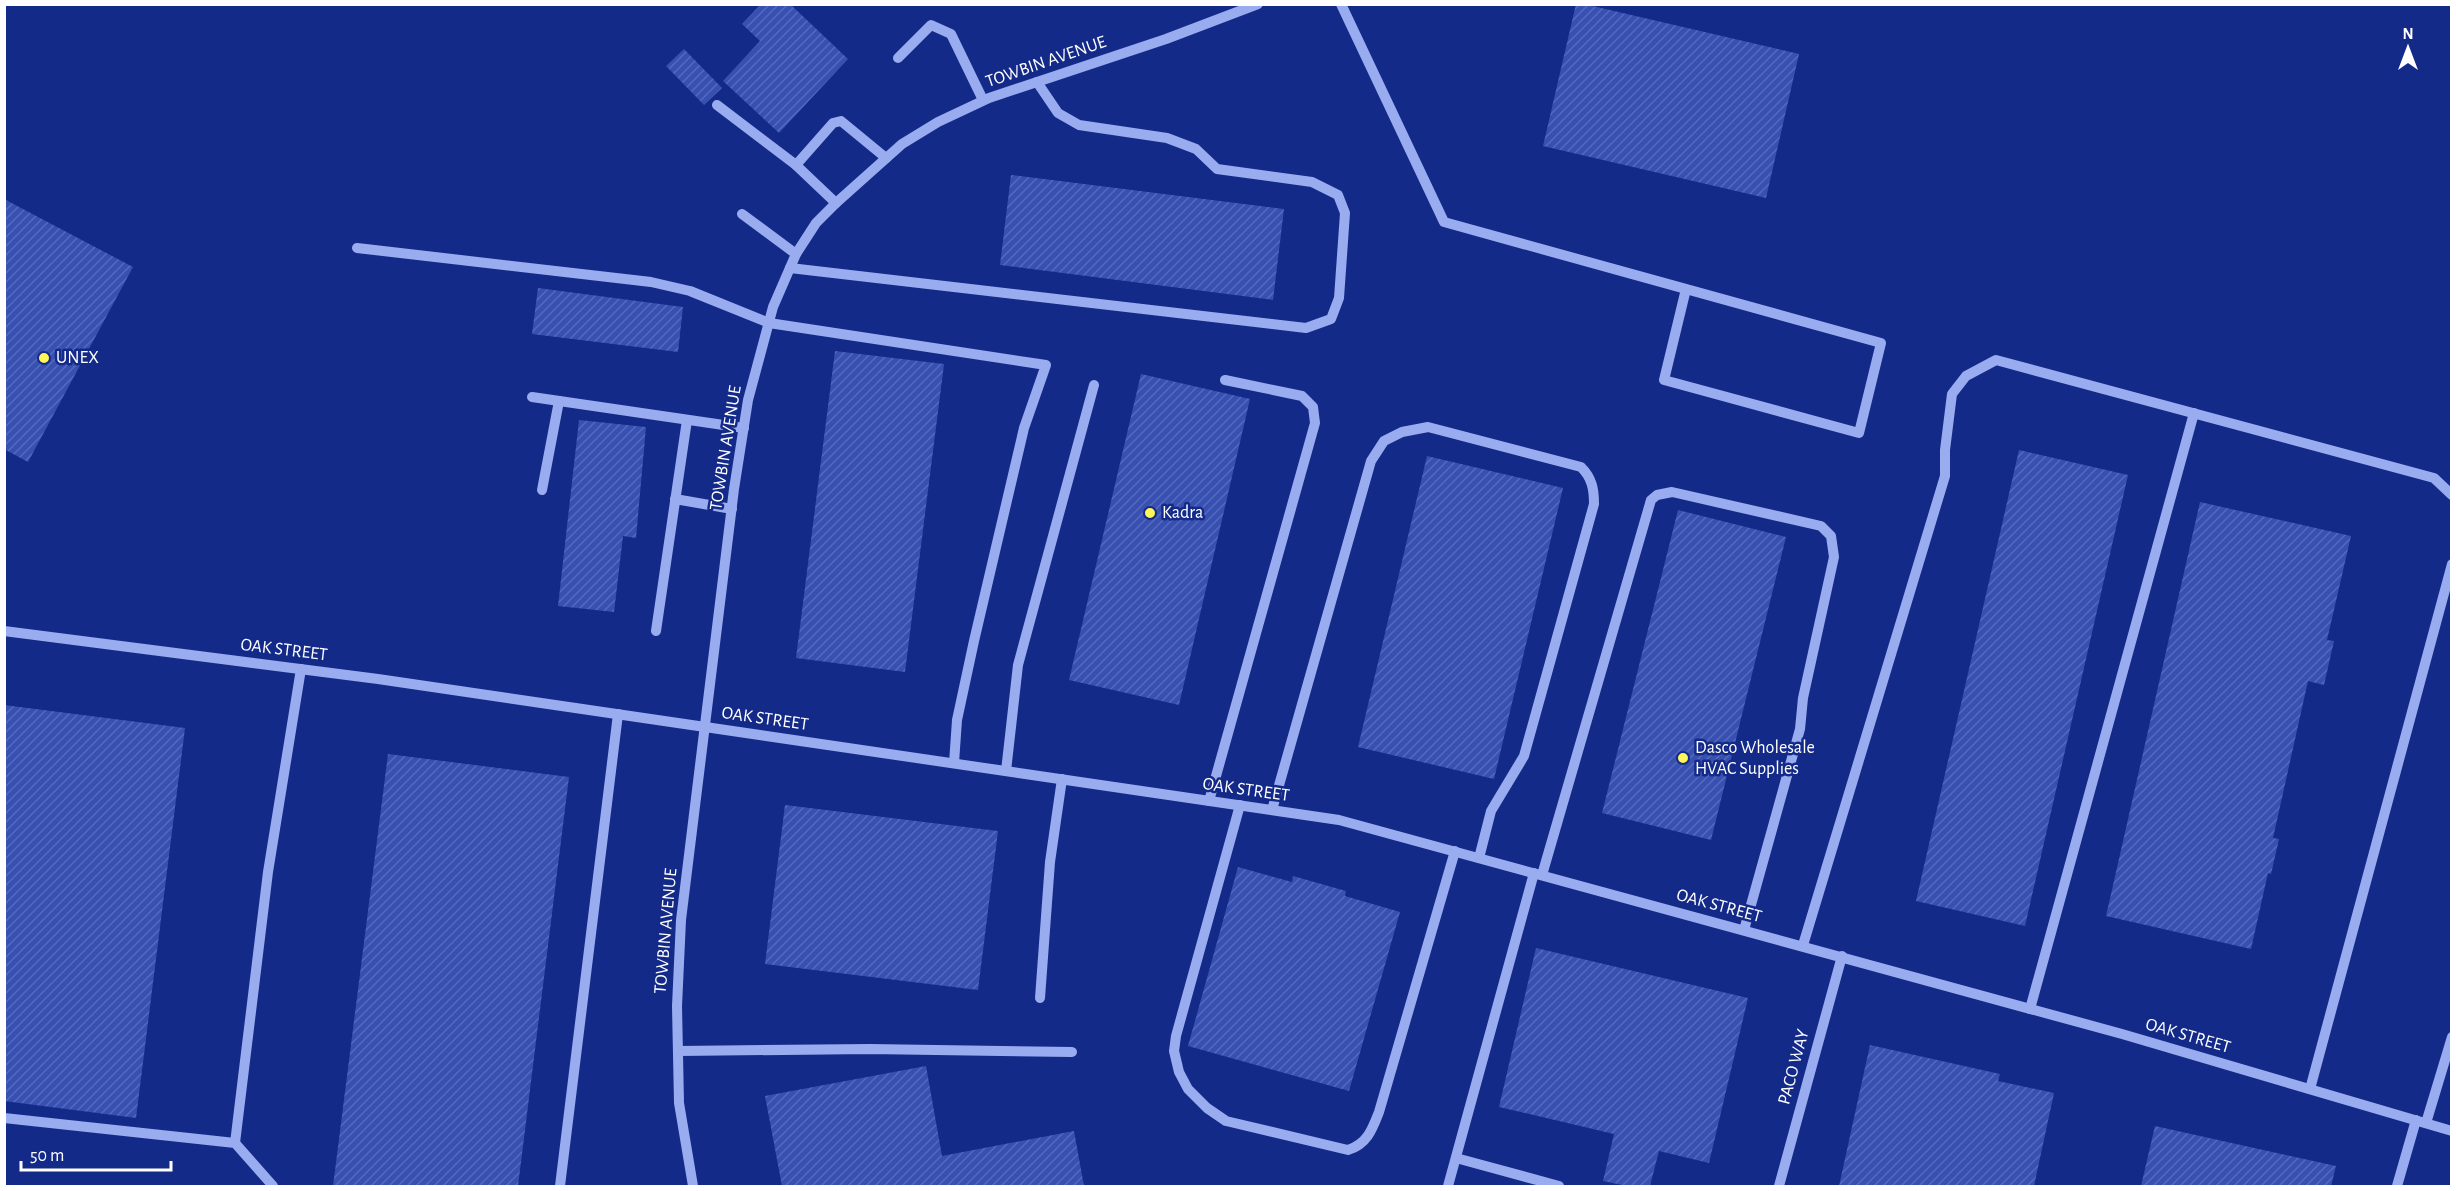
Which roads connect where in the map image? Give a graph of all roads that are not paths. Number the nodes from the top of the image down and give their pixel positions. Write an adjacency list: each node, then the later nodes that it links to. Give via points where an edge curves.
1 (1258, 4): 4 (street, TOWBIN AVENUE)
2 (1341, 4): 14 (street, via 1444,222)
3 (898, 58): 5 (street, via 931,25 951,34)
4 (1036, 82): 5 (street, TOWBIN AVENUE); 13 (street, via 1058,113 1079,126 1167,138 1196,149 1217,169 1312,182 1338,195 1345,213 1339,298 1331,319 1306,328)
5 (983, 100): 7 (street, TOWBIN AVENUE, via 902,144)
6 (717, 105): 8 (street)
7 (886, 159): 8 (street, via 841,121 833,123); 9 (street, TOWBIN AVENUE)
8 (796, 165): 9 (street)
9 (836, 203): 12 (street, TOWBIN AVENUE, via 816,223)
10 (742, 214): 12 (street)
11 (357, 248): 15 (street, via 651,282 690,291)
12 (796, 254): 13 (street, TOWBIN AVENUE)
13 (790, 268): 15 (street, TOWBIN AVENUE)
14 (1686, 289): 14 (street, via 1881,343 1858,433 1664,380)
15 (769, 323): 22 (street, TOWBIN AVENUE); 33 (street, via 1046,365 1024,428 974,641 957,720)
16 (1225, 380): 36 (street, via 1302,396 1313,407 1315,423)
17 (1094, 385): 34 (street, via 1018,665)
18 (532, 397): 19 (street)
19 (559, 401): 21 (street); 23 (street)
20 (2194, 413): 24 (street, via 2434,478); 43 (street, via 1996,360 1966,376 1952,394 1945,476); 46 (street)
21 (687, 420): 22 (street); 25 (street)
22 (744, 428): 26 (street, TOWBIN AVENUE)
23 (542, 490)
24 (2451, 495)
25 (675, 499): 26 (street); 29 (street)
26 (732, 509): 32 (street, TOWBIN AVENUE)
27 (2451, 564): 50 (street)
28 (4, 631): 30 (street, OAK STREET)
29 (656, 631)
30 (301, 669): 31 (street, OAK STREET); 54 (street, via 268,872)
31 (618, 714): 32 (street, OAK STREET); 57 (street)
32 (706, 727): 33 (street, OAK STREET); 48 (street, TOWBIN AVENUE, via 681,920 676,1006)
33 (954, 763): 34 (street, OAK STREET)
34 (1006, 771): 35 (street, OAK STREET)
35 (1062, 779): 36 (street, OAK STREET); 45 (street, via 1050,862)
36 (1209, 801): 37 (street, OAK STREET)
37 (1240, 806): 38 (street, OAK STREET); 39 (street, via 1176,1036 1174,1051 1179,1072 1188,1089 1226,1121 1348,1150 1370,1135 1379,1112)
38 (1272, 810): 39 (street, OAK STREET, via 1339,820); 40 (street, via 1371,461 1384,441 1402,432 1428,427 1581,467 1588,474 1594,495 1524,756 1491,811)
39 (1455, 851): 40 (street, OAK STREET)
40 (1479, 858): 41 (street, OAK STREET)
41 (1538, 874): 42 (street, OAK STREET); 42 (street, via 1651,500 1672,492 1821,526 1831,536 1834,557 1803,698 1800,729); 55 (street)
42 (1744, 930): 43 (street, OAK STREET)
43 (1803, 945): 44 (street, OAK STREET)
44 (1842, 956): 46 (street, OAK STREET); 61 (street, PACO WAY)
45 (1040, 998)
46 (2031, 1008): 50 (street, OAK STREET)
47 (2451, 1036): 52 (street)
48 (678, 1051): 49 (street, via 870,1048); 58 (street, TOWBIN AVENUE, via 679,1103)
49 (1072, 1052)
50 (2310, 1089): 52 (street, OAK STREET)
51 (4, 1118): 54 (street)
52 (2421, 1122): 53 (street, OAK STREET); 62 (street)
53 (2451, 1131)
54 (235, 1143): 56 (street)
55 (1456, 1158): 59 (street); 60 (street)
56 (273, 1186)
57 (560, 1186)
58 (693, 1186)
59 (1448, 1186)
60 (1559, 1186)
61 (1779, 1186)
62 (2397, 1186)

